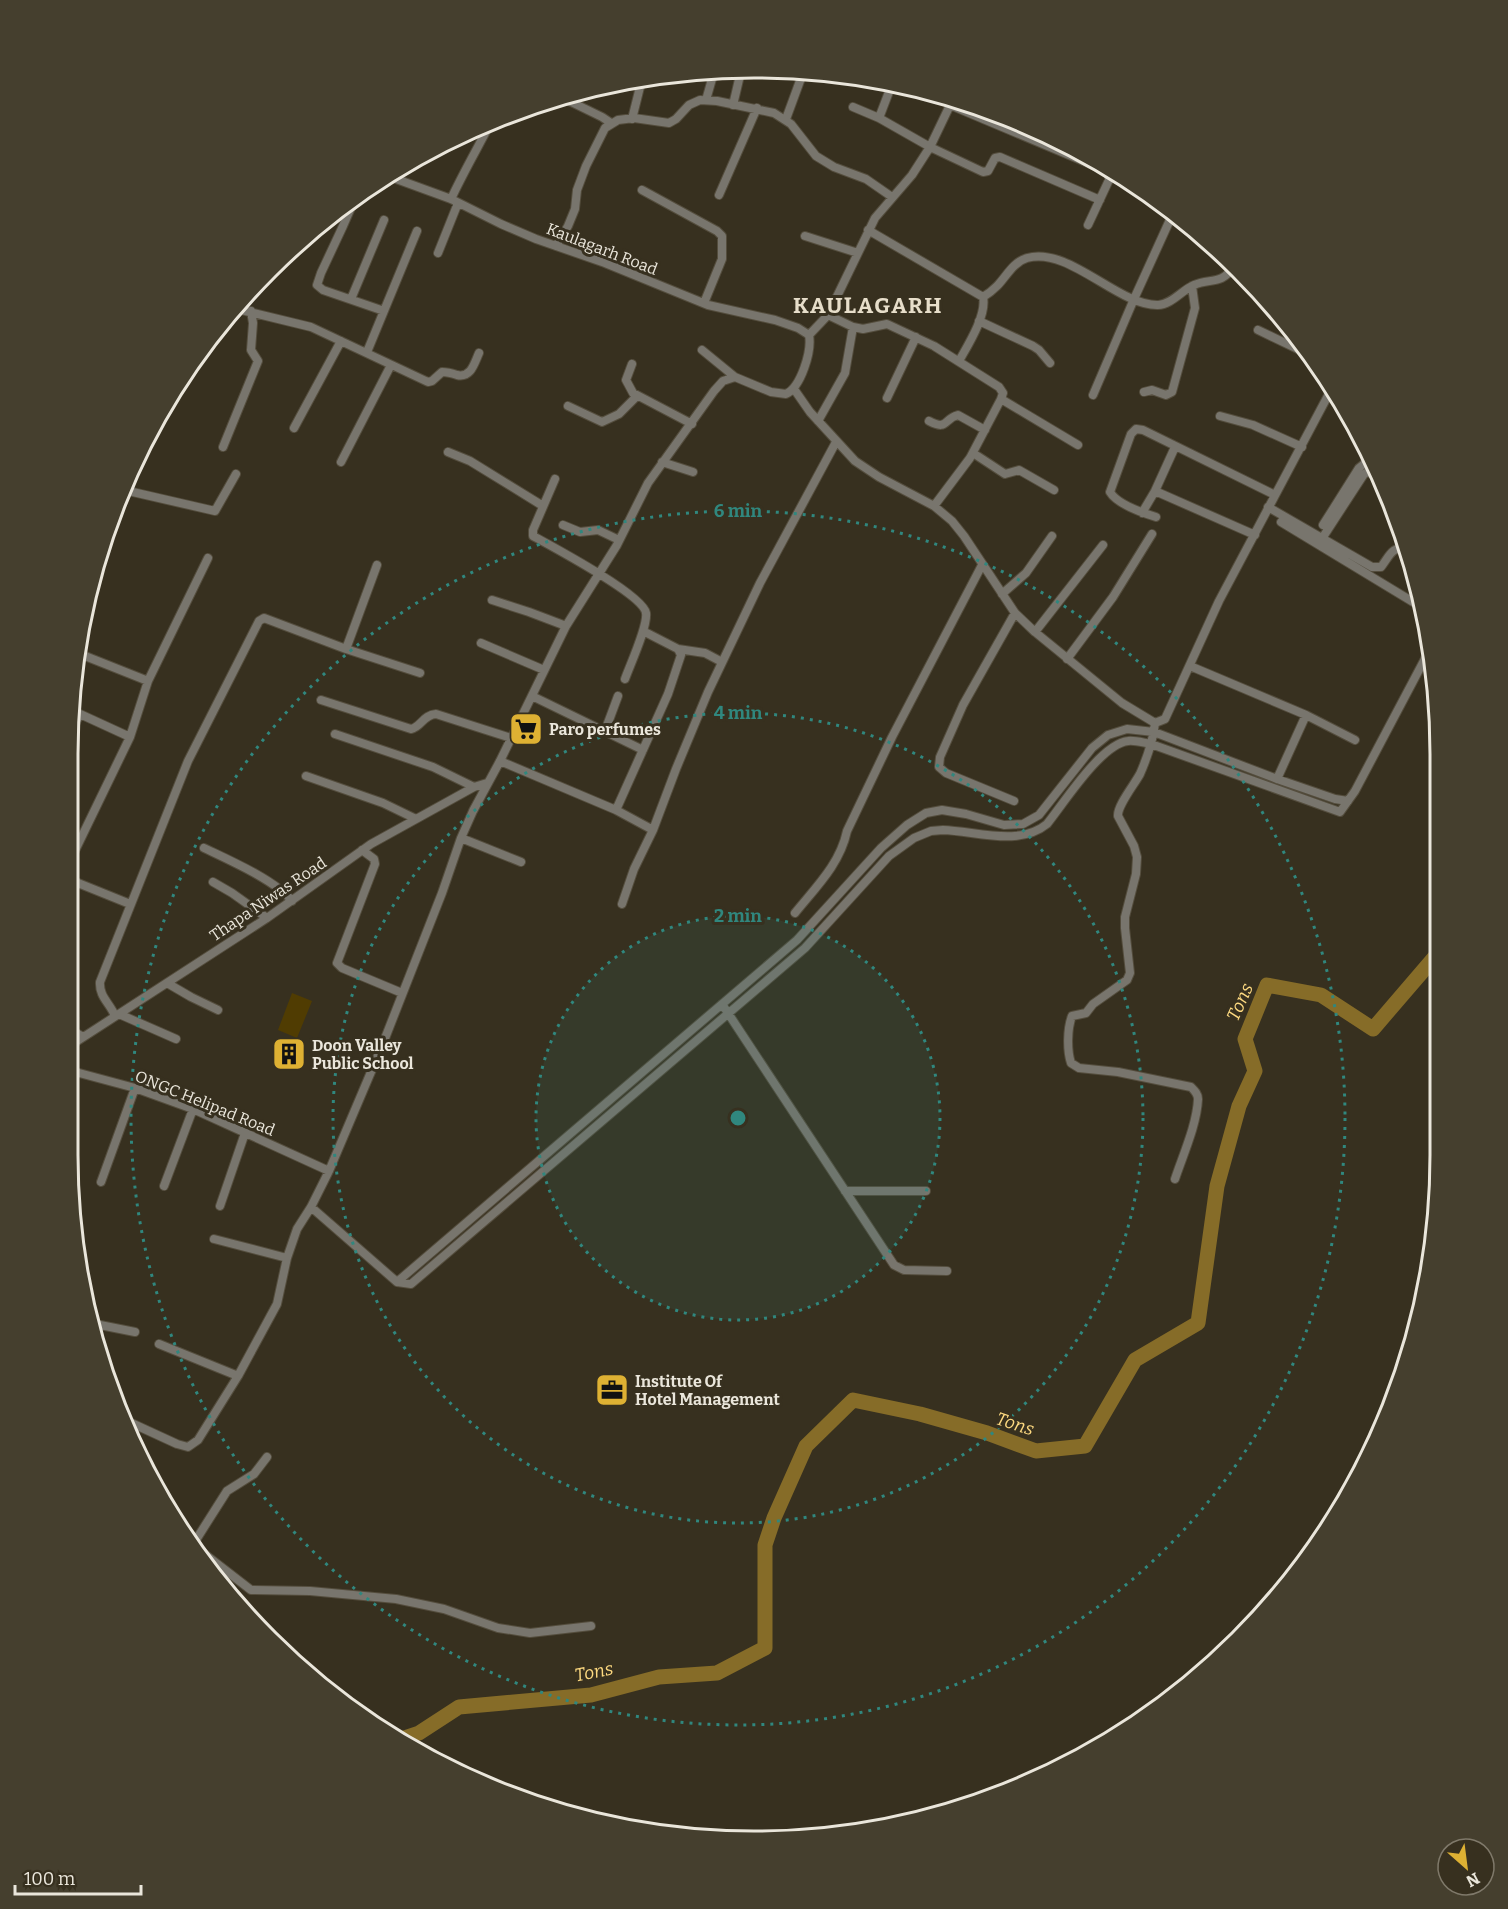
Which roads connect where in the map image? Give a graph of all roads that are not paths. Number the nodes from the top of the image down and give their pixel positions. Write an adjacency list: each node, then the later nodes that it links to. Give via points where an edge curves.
1 (739, 78): 8 (street)
2 (712, 79): 6 (street)
3 (801, 79): 14 (street)
4 (640, 88): 13 (street)
5 (889, 92): 12 (street)
6 (706, 100): 8 (street); 13 (street, via 695,102 669,123)
7 (572, 103): 15 (street)
8 (733, 105): 11 (street)
9 (853, 107): 12 (street)
10 (949, 107): 19 (street)
11 (757, 108): 14 (street); 23 (street)
12 (879, 118): 19 (street)
13 (632, 119): 15 (street)
14 (786, 119): 24 (street, via 816,156 866,178)
15 (611, 123): 34 (street, via 601,134 586,166 575,209)
16 (1008, 127): 18 (street)
17 (485, 134): 26 (street, via 470,159)
18 (1026, 135)
19 (930, 147): 24 (street); 25 (street, via 986,172 1000,157)
20 (1109, 179): 25 (street)
21 (398, 180): 26 (street, Kaulagarh Road)
22 (642, 190): 42 (street, via 722,236 722,259)
23 (719, 195)
24 (892, 197): 31 (street)
25 (1100, 200): 30 (street)
26 (455, 201): 34 (street, Kaulagarh Road); 35 (street)
27 (349, 213): 40 (street, via 317,285)
28 (384, 220): 40 (street)
29 (1170, 221): 41 (street)
30 (1088, 225)
31 (868, 230): 36 (street); 39 (street)
32 (417, 231): 45 (street)
33 (805, 236): 36 (street)
34 (555, 246): 42 (street, Kaulagarh Road)
35 (438, 253)
36 (858, 253): 46 (street)
37 (1228, 272): 38 (street, via 1223,278)
38 (1192, 286): 41 (street, via 1161,305); 63 (street, via 1195,308 1172,392)
39 (983, 297): 41 (street, via 1019,262 1039,256 1058,260); 47 (street)
40 (351, 299): 45 (street)
41 (1134, 299): 64 (street)
42 (704, 303): 50 (street, Kaulagarh Road, via 775,320)
43 (244, 310): 44 (street)
44 (251, 311): 52 (street, via 310,327); 78 (street, via 251,350 258,361)
45 (384, 311): 55 (street)
46 (828, 315): 48 (street); 50 (street)
47 (979, 321): 57 (street); 58 (street, via 1033,346)
48 (853, 327): 51 (street, via 887,324); 71 (street, via 845,373)
49 (1258, 330): 53 (street)
50 (809, 335): 62 (street, via 807,357)
51 (916, 337): 57 (street); 67 (street)
52 (341, 341): 55 (street); 74 (street)
53 (1294, 347)
54 (702, 350): 61 (street)
55 (367, 352): 60 (street)
56 (479, 353): 60 (street, via 467,374 442,372 428,382)
57 (959, 361): 68 (street, via 999,387)
58 (1050, 363)
59 (632, 364): 65 (street, via 627,383)
60 (391, 365): 83 (street)
61 (735, 377): 62 (street, via 777,394); 73 (street, via 723,381)
62 (794, 389): 71 (street)
63 (1144, 392)
64 (1093, 395)
65 (637, 396): 69 (street, via 620,414 602,422); 73 (street)
66 (1327, 397): 80 (street)
67 (887, 398)
68 (1001, 399): 75 (street); 77 (street)
69 (568, 406)
70 (1220, 416): 80 (street, via 1253,425)
71 (818, 421): 76 (street)
72 (929, 421): 75 (street, via 941,426 958,415)
73 (692, 424): 84 (street)
74 (294, 428)
75 (985, 430): 82 (street)
76 (836, 442): 95 (street, via 865,468); 125 (street)
77 (1078, 445)
78 (223, 447)
79 (1175, 447): 91 (street); 93 (street); 97 (street, via 1140,429 1131,434 1110,492)
80 (1302, 447): 93 (street)
81 (448, 452): 94 (street, via 470,461)
82 (973, 453): 90 (street, via 1005,474 1019,470); 95 (street)
83 (341, 462)
84 (662, 462): 86 (street); 106 (street)
85 (1364, 464): 101 (street)
86 (693, 472)
87 (1368, 472): 105 (street)
88 (236, 474): 92 (street, via 215,512)
89 (555, 479): 94 (street)
90 (1054, 490)
91 (1155, 491): 97 (street); 103 (street)
92 (131, 492)
93 (1275, 495): 96 (street)
94 (543, 506): 112 (street, via 534,536)
95 (934, 506): 111 (street, via 958,529)
96 (1268, 507): 103 (street); 105 (street)
97 (1142, 513): 98 (street)
98 (1156, 518)
99 (1281, 522): 115 (street)
100 (562, 525): 106 (street, via 580,532 597,530)
101 (1323, 525)
102 (1152, 534): 124 (street, via 1113,597)
103 (1255, 535): 127 (street)
104 (1052, 536): 113 (street, via 1026,573)
105 (1323, 537): 108 (street, via 1377,568)
106 (619, 540): 112 (street)
107 (1103, 545): 119 (street)
108 (1398, 549)
109 (208, 558): 131 (street)
110 (377, 565): 121 (street)
111 (982, 565): 113 (street); 165 (street, via 888,745 847,831 844,848)
112 (599, 574): 117 (street); 118 (street, via 643,605 647,615)
113 (1002, 594): 116 (street)
114 (492, 600): 117 (street)
115 (1412, 602)
116 (1015, 613): 119 (street); 150 (street, via 963,705 939,762 946,773)
117 (566, 626): 128 (street)
118 (643, 631): 122 (street); 130 (street)
119 (1035, 632): 124 (street)
120 (481, 643): 128 (street)
121 (346, 649): 129 (street); 163 (street, via 264,618 259,621 188,761)
122 (678, 649): 125 (street, via 705,653); 144 (street, via 681,655 677,673)
123 (86, 656): 131 (street)
124 (1067, 658): 137 (street)
125 (722, 662): 154 (street)
126 (1423, 662): 151 (street)
127 (1190, 666): 136 (street); 137 (street, via 1165,719)
128 (544, 670): 132 (street)
129 (420, 673)
130 (625, 679)
131 (147, 681): 140 (street)
132 (532, 696): 138 (street); 141 (street)
133 (618, 696): 138 (street)
134 (321, 700): 141 (street, via 411,729 436,714)
135 (79, 715): 140 (street)
136 (1306, 715): 142 (street); 147 (street)
137 (1154, 728): 143 (street); 147 (street); 169 (street, via 1127,729 1108,735 1092,748 1039,815 1023,824 1004,825 942,810 926,813 907,825 797,940)
138 (605, 731): 144 (street)
139 (335, 734): 149 (street, via 433,767)
140 (130, 737): 156 (street)
141 (512, 738): 145 (street)
142 (1354, 740)
143 (1151, 744): 151 (street, via 1338,812); 171 (street, via 1128,741 1100,756 1038,831 1014,837 943,830 914,838 889,856 805,948); 184 (street, via 1118,812 1137,857 1125,917 1130,973 1127,980 1086,1013 1072,1016 1069,1057 1071,1064 1079,1068 1118,1072 1195,1090 1198,1098 1192,1126)
144 (643, 750): 152 (street)
145 (500, 761): 148 (street); 152 (street)
146 (306, 776): 153 (street)
147 (1277, 779): 151 (street)
148 (487, 783): 149 (street, Thapa Niwas Road); 155 (street)
149 (474, 787): 153 (street, Thapa Niwas Road)
150 (1014, 801)
151 (1348, 801)
152 (616, 810): 154 (street)
153 (416, 819): 158 (street, Thapa Niwas Road)
154 (653, 830): 164 (street)
155 (461, 838): 159 (street); 168 (street)
156 (78, 844)
157 (204, 848): 162 (street, via 273,884)
158 (362, 850): 162 (street, Thapa Niwas Road); 168 (street, via 375,864 337,963)
159 (521, 862)
160 (213, 882): 166 (street)
161 (78, 883): 163 (street)
162 (292, 901): 166 (street, Thapa Niwas Road)
163 (130, 904): 172 (street, via 99,985 101,995)
164 (622, 904)
165 (795, 913)
166 (267, 918): 167 (street, Thapa Niwas Road)
167 (167, 983): 170 (street); 172 (street, Thapa Niwas Road)
168 (402, 993): 183 (street)
169 (722, 1004): 171 (street); 177 (street)
170 (218, 1010)
171 (728, 1014): 179 (street); 187 (street)
172 (117, 1015): 174 (street, Thapa Niwas Road); 175 (street)
173 (78, 1034): 174 (street)
174 (84, 1037): 176 (street, Thapa Niwas Road)
175 (176, 1040)
176 (78, 1041)
177 (646, 1069): 179 (street); 189 (street)
178 (78, 1073): 180 (street, ONGC Helipad Road)
179 (654, 1078): 192 (street)
180 (135, 1088): 181 (street, ONGC Helipad Road); 185 (street)
181 (193, 1110): 182 (street, ONGC Helipad Road); 186 (street)
182 (245, 1133): 183 (street, ONGC Helipad Road); 190 (street)
183 (329, 1171): 191 (street)
184 (1175, 1179)
185 (101, 1182)
186 (164, 1186)
187 (845, 1191): 188 (street); 195 (street, via 894,1264 904,1270)
188 (926, 1191)
189 (488, 1204): 192 (street); 196 (street)
190 (220, 1206)
191 (311, 1207): 194 (street, via 297,1229); 196 (street)
192 (495, 1212): 196 (street, via 411,1284)
193 (214, 1239): 194 (street)
194 (287, 1258): 200 (street, via 277,1304)
195 (947, 1271)
196 (397, 1282)
197 (100, 1325): 198 (street)
198 (135, 1332)
199 (159, 1344): 200 (street)
200 (238, 1376): 201 (street, via 198,1440 188,1447)
201 (134, 1424)
202 (267, 1457): 203 (street, via 254,1474 227,1491)
203 (197, 1539)
204 (213, 1561): 205 (street, via 252,1590 396,1599 444,1609 498,1628 530,1633)
205 (591, 1626)

